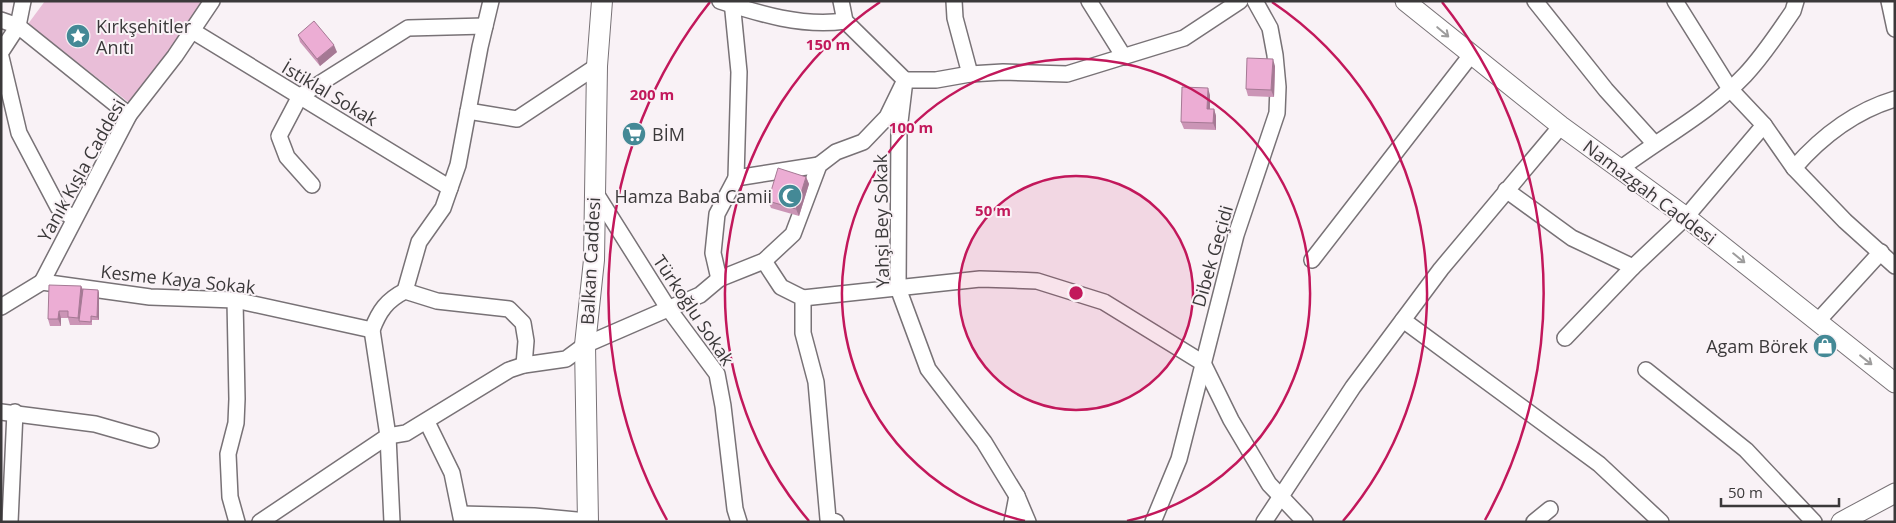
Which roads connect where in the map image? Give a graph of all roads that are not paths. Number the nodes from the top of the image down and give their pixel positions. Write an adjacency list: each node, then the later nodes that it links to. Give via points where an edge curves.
1 (23, 1): 18 (street)
2 (212, 1): 21 (street, Yanık Kışla Caddesi)
3 (491, 1): 19 (street)
4 (602, 1): 26 (main road, Balkan Caddesi)
5 (841, 1): 17 (street)
6 (954, 1): 27 (street, via 955,18)
7 (1089, 1): 25 (street)
8 (1240, 1): 25 (street, via 1184,38)
9 (1255, 1): 65 (street, Dibek Geçidi, via 1270,28 1278,87 1276,113 1236,235)
10 (1405, 1): 23 (street, Namazgah Caddesi, one-way to 23)
11 (1535, 1): 36 (street, via 1606,90)
12 (1676, 1): 29 (street)
13 (1796, 1): 29 (street, via 1793,11 1766,50)
14 (1889, 1): 20 (street)
15 (728, 3): 17 (street, via 785,19); 40 (street, via 739,72)
16 (1, 20): 18 (street)
17 (845, 21): 28 (street)
18 (18, 26): 22 (street); 33 (street)
19 (485, 26): 30 (street, via 408,28); 32 (street)
20 (1895, 29)
21 (192, 30): 30 (street, İstiklal Sokak); 33 (street, Yanık Kışla Caddesi)
22 (1, 52)
23 (1471, 56): 34 (street, Namazgah Caddesi); 48 (street)
24 (1, 57): 46 (street, via 19,133 58,207)
25 (1124, 57): 27 (street, via 1067,74)
26 (597, 66): 32 (street, via 517,119); 44 (main road, Balkan Caddesi)
27 (970, 74): 28 (street, via 936,80)
28 (905, 80): 37 (street, via 887,117 862,142 836,152); 54 (street, Yahşi Bey Sokak, via 898,130)
29 (1730, 89): 35 (street); 36 (street)
30 (300, 96): 41 (street, via 279,136 287,157); 42 (street, İstiklal Sokak)
31 (1895, 99): 38 (street, via 1875,105 1833,130)
32 (468, 111): 42 (street, via 458,165)
33 (129, 115): 46 (street, Yanık Kışla Caddesi)
34 (1561, 126): 39 (street, Namazgah Caddesi); 43 (street)
35 (1764, 126): 38 (street); 45 (street)
36 (1654, 143): 39 (street)
37 (819, 165): 40 (street); 49 (street, via 793,234)
38 (1794, 168): 47 (street, via 1845,221)
39 (1620, 169): 45 (street, Namazgah Caddesi)
40 (736, 178): 52 (street, via 717,214 713,253)
41 (312, 185)
42 (450, 188): 55 (street, via 443,208 419,242)
43 (1506, 190): 51 (street, via 1572,238); 60 (street)
44 (594, 191): 59 (street, Türkoğlu Sokak); 64 (main road, Balkan Caddesi, via 594,260)
45 (1686, 217): 51 (street); 61 (street, Namazgah Caddesi, one-way to 61)
46 (74, 218): 53 (street, Yanık Kışla Caddesi)
47 (1881, 252): 50 (street); 61 (street)
48 (1312, 260)
49 (764, 261): 52 (street); 56 (street, via 781,287)
50 (1895, 266)
51 (1633, 267): 63 (street)
52 (719, 279): 59 (street, via 700,294)
53 (42, 282): 57 (street, Kesme Kaya Sokak, via 150,297); 58 (street)
54 (898, 288): 56 (street); 65 (street, via 980,279 1037,281 1104,302); 75 (street, Yahşi Bey Sokak, via 928,369 984,442)
55 (405, 290): 62 (street, via 391,298 378,314); 66 (street, via 437,301 509,309 523,323 526,341)
56 (803, 298): 86 (street, via 803,333 816,382 828,519)
57 (235, 300): 62 (street, Kesme Kaya Sokak); 82 (street, via 238,398 228,454 230,497)
58 (2, 308)
59 (668, 308): 64 (street); 85 (street, Türkoğlu Sokak, via 717,374)
60 (1402, 320): 76 (street, via 1322,432); 93 (street, via 1599,464)
61 (1817, 322): 68 (street, Namazgah Caddesi, one-way to 68)
62 (372, 330): 71 (street)
63 (1565, 338)
64 (585, 345): 66 (street, via 566,359); 80 (main road, Balkan Caddesi)
65 (1203, 363): 76 (street, via 1231,420 1269,484); 89 (street, Dibek Geçidi, via 1179,460)
66 (524, 365): 70 (street, via 509,370)
67 (1646, 370): 94 (street, via 1746,450)
68 (1895, 383)
69 (8, 412): 72 (street, via 95,424); 81 (street)
70 (427, 422): 71 (street, via 406,433); 78 (street, via 452,473)
71 (388, 436): 83 (street); 84 (street)
72 (151, 440)
73 (1895, 483): 79 (street)
74 (1895, 493): 79 (street)
75 (1017, 496): 87 (street); 88 (street, Yahşi Bey Sokak)
76 (1281, 498): 90 (street); 91 (street)
77 (1550, 509): 92 (street)
78 (462, 518): 80 (street, via 534,516)
79 (1844, 520)
80 (588, 521)
81 (10, 522)
82 (237, 522)
83 (260, 522)
84 (392, 522)
85 (739, 522)
86 (836, 522)
87 (1012, 522)
88 (1028, 522)
89 (1153, 522)
90 (1264, 522)
91 (1306, 522)
92 (1534, 522)
93 (1661, 522)
94 (1814, 522)

